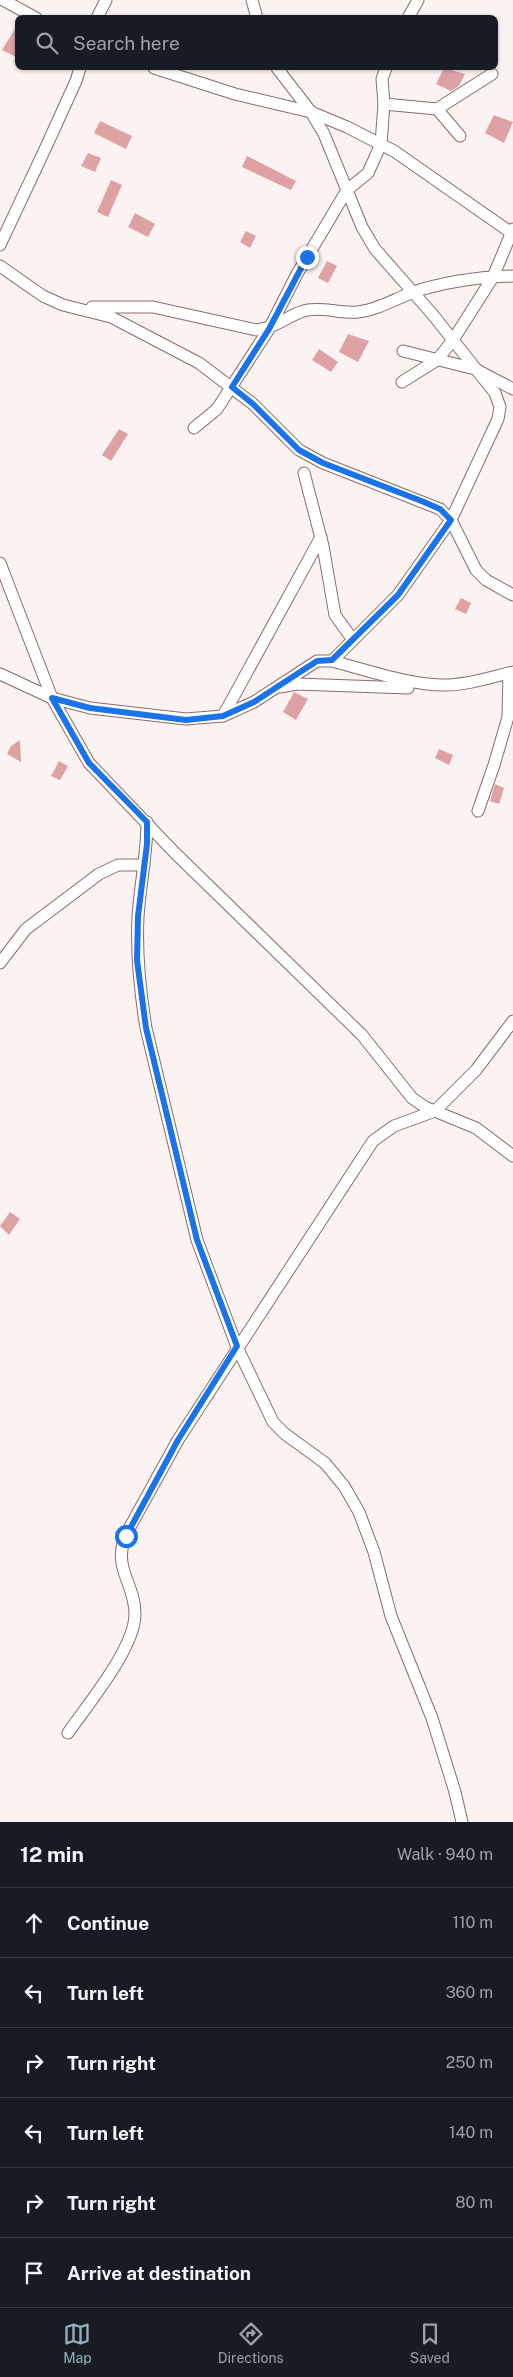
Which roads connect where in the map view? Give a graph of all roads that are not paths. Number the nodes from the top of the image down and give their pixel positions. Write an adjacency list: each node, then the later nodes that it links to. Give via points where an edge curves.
1 (2, 0): 5 (street)
2 (106, 0): 6 (street)
3 (252, 0): 7 (street)
4 (418, 0): 8 (street)
5 (30, 15)
6 (98, 15)
7 (255, 15)
8 (410, 15)
9 (79, 70): 21 (street)
10 (160, 70): 16 (street, via 235,94)
11 (279, 70): 16 (street)
12 (385, 70): 14 (street, via 382,79)
13 (492, 74): 15 (street)
14 (384, 104): 15 (street); 18 (street)
15 (437, 109): 17 (street)
16 (311, 112): 18 (street); 19 (street, via 333,152)
17 (460, 136)
18 (381, 144): 19 (street, via 368,173); 20 (street)
19 (347, 190): 25 (street, via 375,250); 27 (street)
20 (512, 232): 24 (street)
21 (0, 245)
22 (0, 266): 26 (street, via 42,296)
23 (513, 276): 24 (street)
24 (493, 277): 25 (street); 28 (street)
25 (412, 293): 27 (street, via 384,306 358,312 306,310); 28 (street)
26 (75, 308): 27 (street, via 153,307 256,330); 33 (street, via 131,326 199,364)
27 (269, 329): 33 (street)
28 (453, 340): 30 (street); 31 (street)
29 (403, 351): 30 (street)
30 (438, 360): 31 (street); 32 (street)
31 (475, 369): 34 (street); 37 (street, via 495,393 500,407 498,419)
32 (402, 382)
33 (232, 387): 35 (street, via 217,410); 37 (street, via 299,450 323,463 440,509)
34 (513, 389)
35 (194, 428)
36 (304, 473): 38 (street)
37 (451, 520): 40 (street, via 476,570); 41 (street, via 398,595)
38 (321, 537): 41 (street, via 335,615); 48 (street)
39 (0, 562): 47 (street)
40 (513, 596)
41 (353, 640): 42 (street)
42 (332, 660): 43 (street, via 424,684 445,686); 45 (street, via 317,661)
43 (511, 672): 49 (street, via 508,717)
44 (0, 674): 47 (street)
45 (274, 688): 46 (street, via 297,684); 48 (street, via 254,702)
46 (408, 688)
47 (52, 698): 48 (street, via 90,708 186,720); 50 (street, via 89,763)
48 (223, 716)
49 (478, 811)
50 (147, 822): 51 (street); 54 (street, via 362,1035 412,1098)
51 (144, 865): 52 (street, via 118,865 99,874 26,929); 56 (street, via 137,960 146,1028 197,1240)
52 (0, 963)
53 (513, 1021): 54 (street, via 476,1070)
54 (436, 1111): 55 (street, via 476,1128); 56 (street, via 394,1126 373,1142)
55 (513, 1156)
56 (237, 1346): 57 (street, via 178,1440 126,1536 120,1550 135,1614 132,1632 125,1649); 58 (street, via 273,1422 325,1463 359,1512 374,1552 391,1616 432,1718)
57 (68, 1733)
58 (462, 1822)

